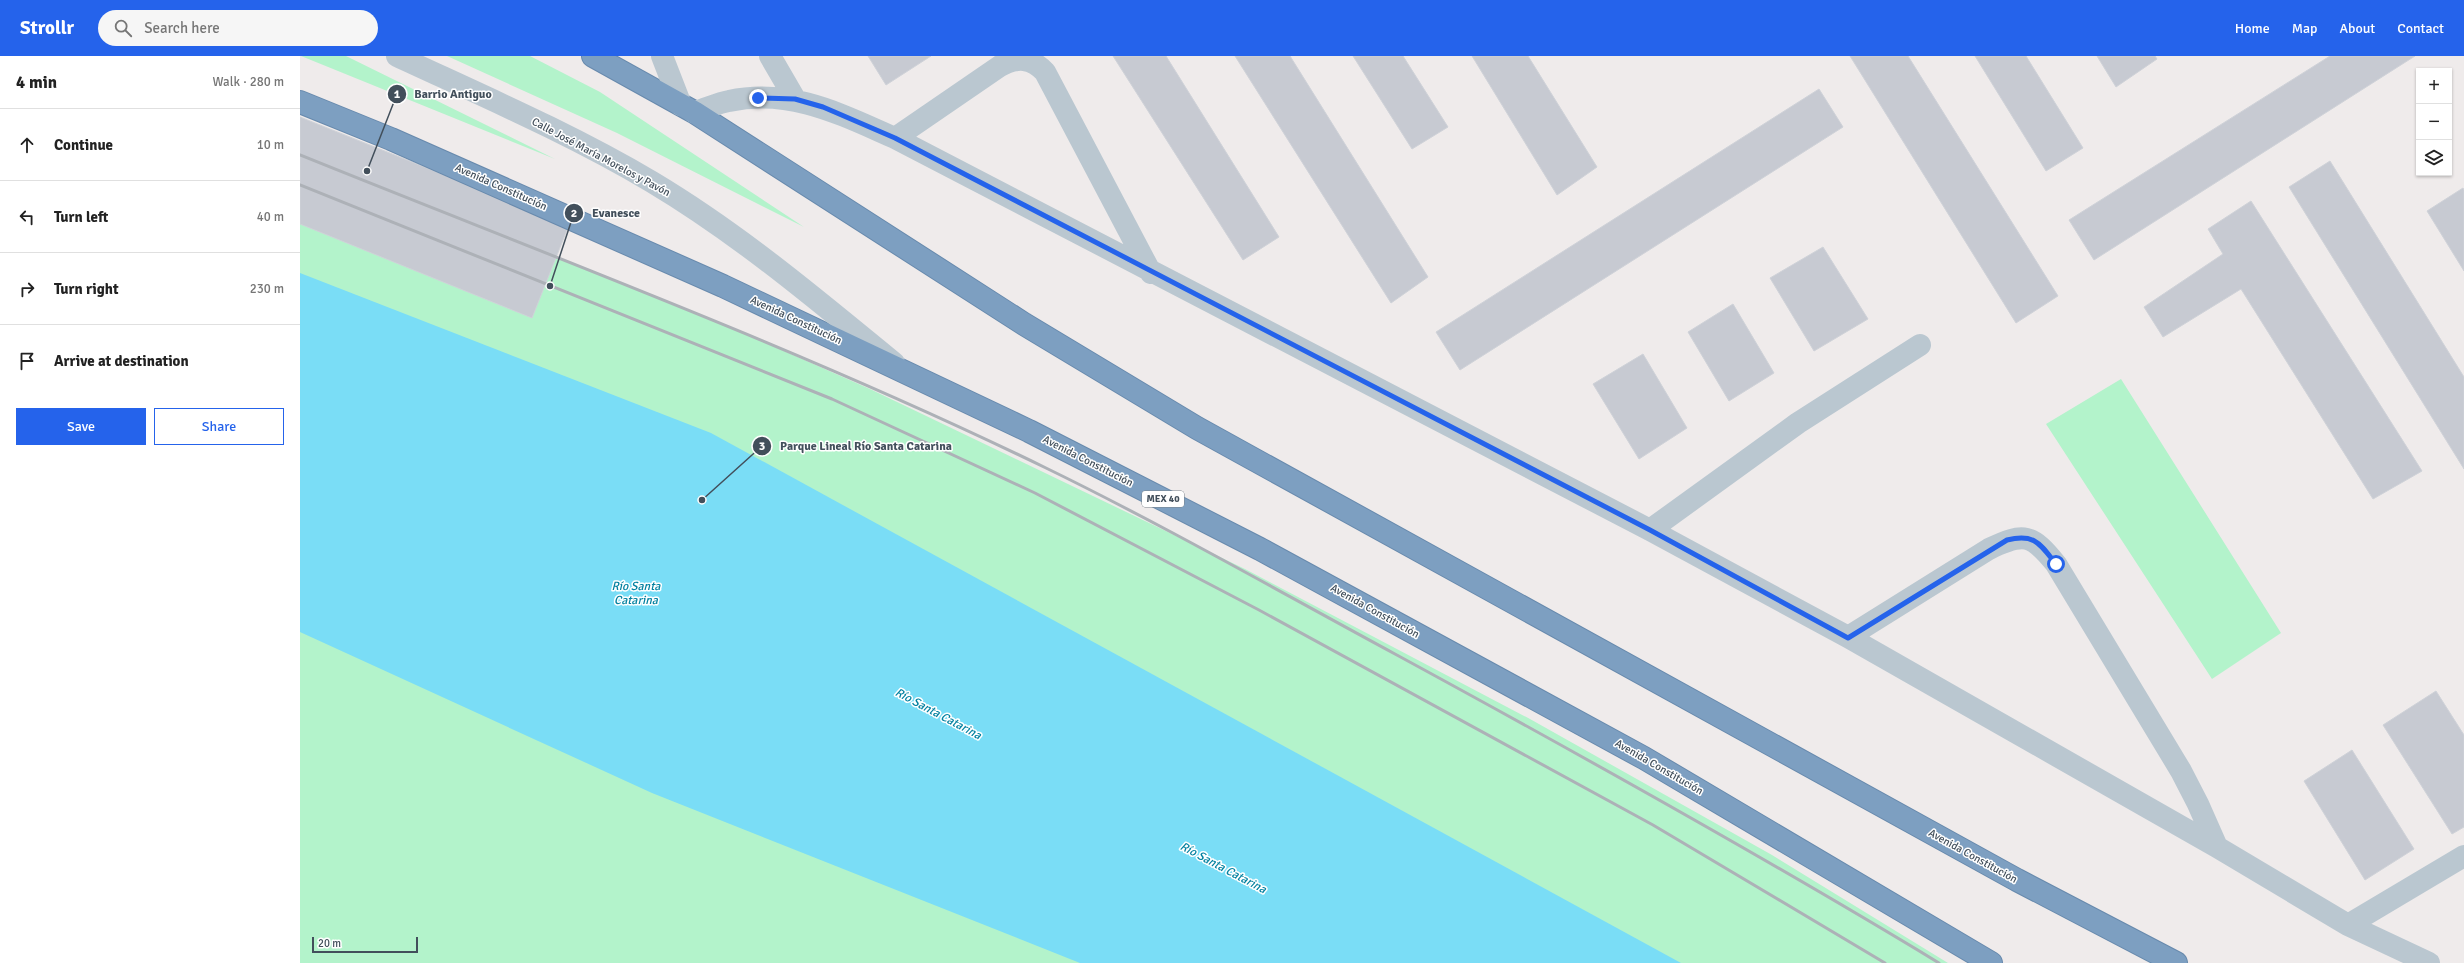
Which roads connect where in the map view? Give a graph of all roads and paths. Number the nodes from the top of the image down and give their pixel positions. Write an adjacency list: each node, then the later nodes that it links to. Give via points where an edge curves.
1 (397, 56): 11 (street, Calle José María Morelos y Pavón, via 551,129 652,182 751,247)
2 (593, 56): 7 (highway, Avenida Constitución)
3 (662, 56): 7 (street)
4 (770, 56): 5 (street)
5 (795, 99): 7 (street, via 758,98); 8 (street, via 823,107)
6 (300, 102): 11 (highway, Avenida Constitución / MEX 40, via 391,139 716,282)
7 (688, 108): 18 (highway, Avenida Constitución, via 1024,324 1197,428 1989,865)
8 (895, 138): 9 (street); 9 (street, via 1000,66 1022,59 1032,61 1045,72)
9 (1151, 273): 12 (street)
10 (1920, 345): 12 (street, via 1798,423)
11 (903, 370): 17 (highway, Avenida Constitución / MEX 40, via 1260,549 1623,747)
12 (1650, 530): 13 (street)
13 (1848, 638): 14 (street); 14 (street, via 1989,549 2007,540 2022,537 2032,539 2056,564 2173,758 2198,804)
14 (2217, 847): 16 (street)
15 (2464, 856): 16 (street)
16 (2348, 925): 19 (street)
17 (1991, 963)
18 (2176, 963)
19 (2429, 963)

